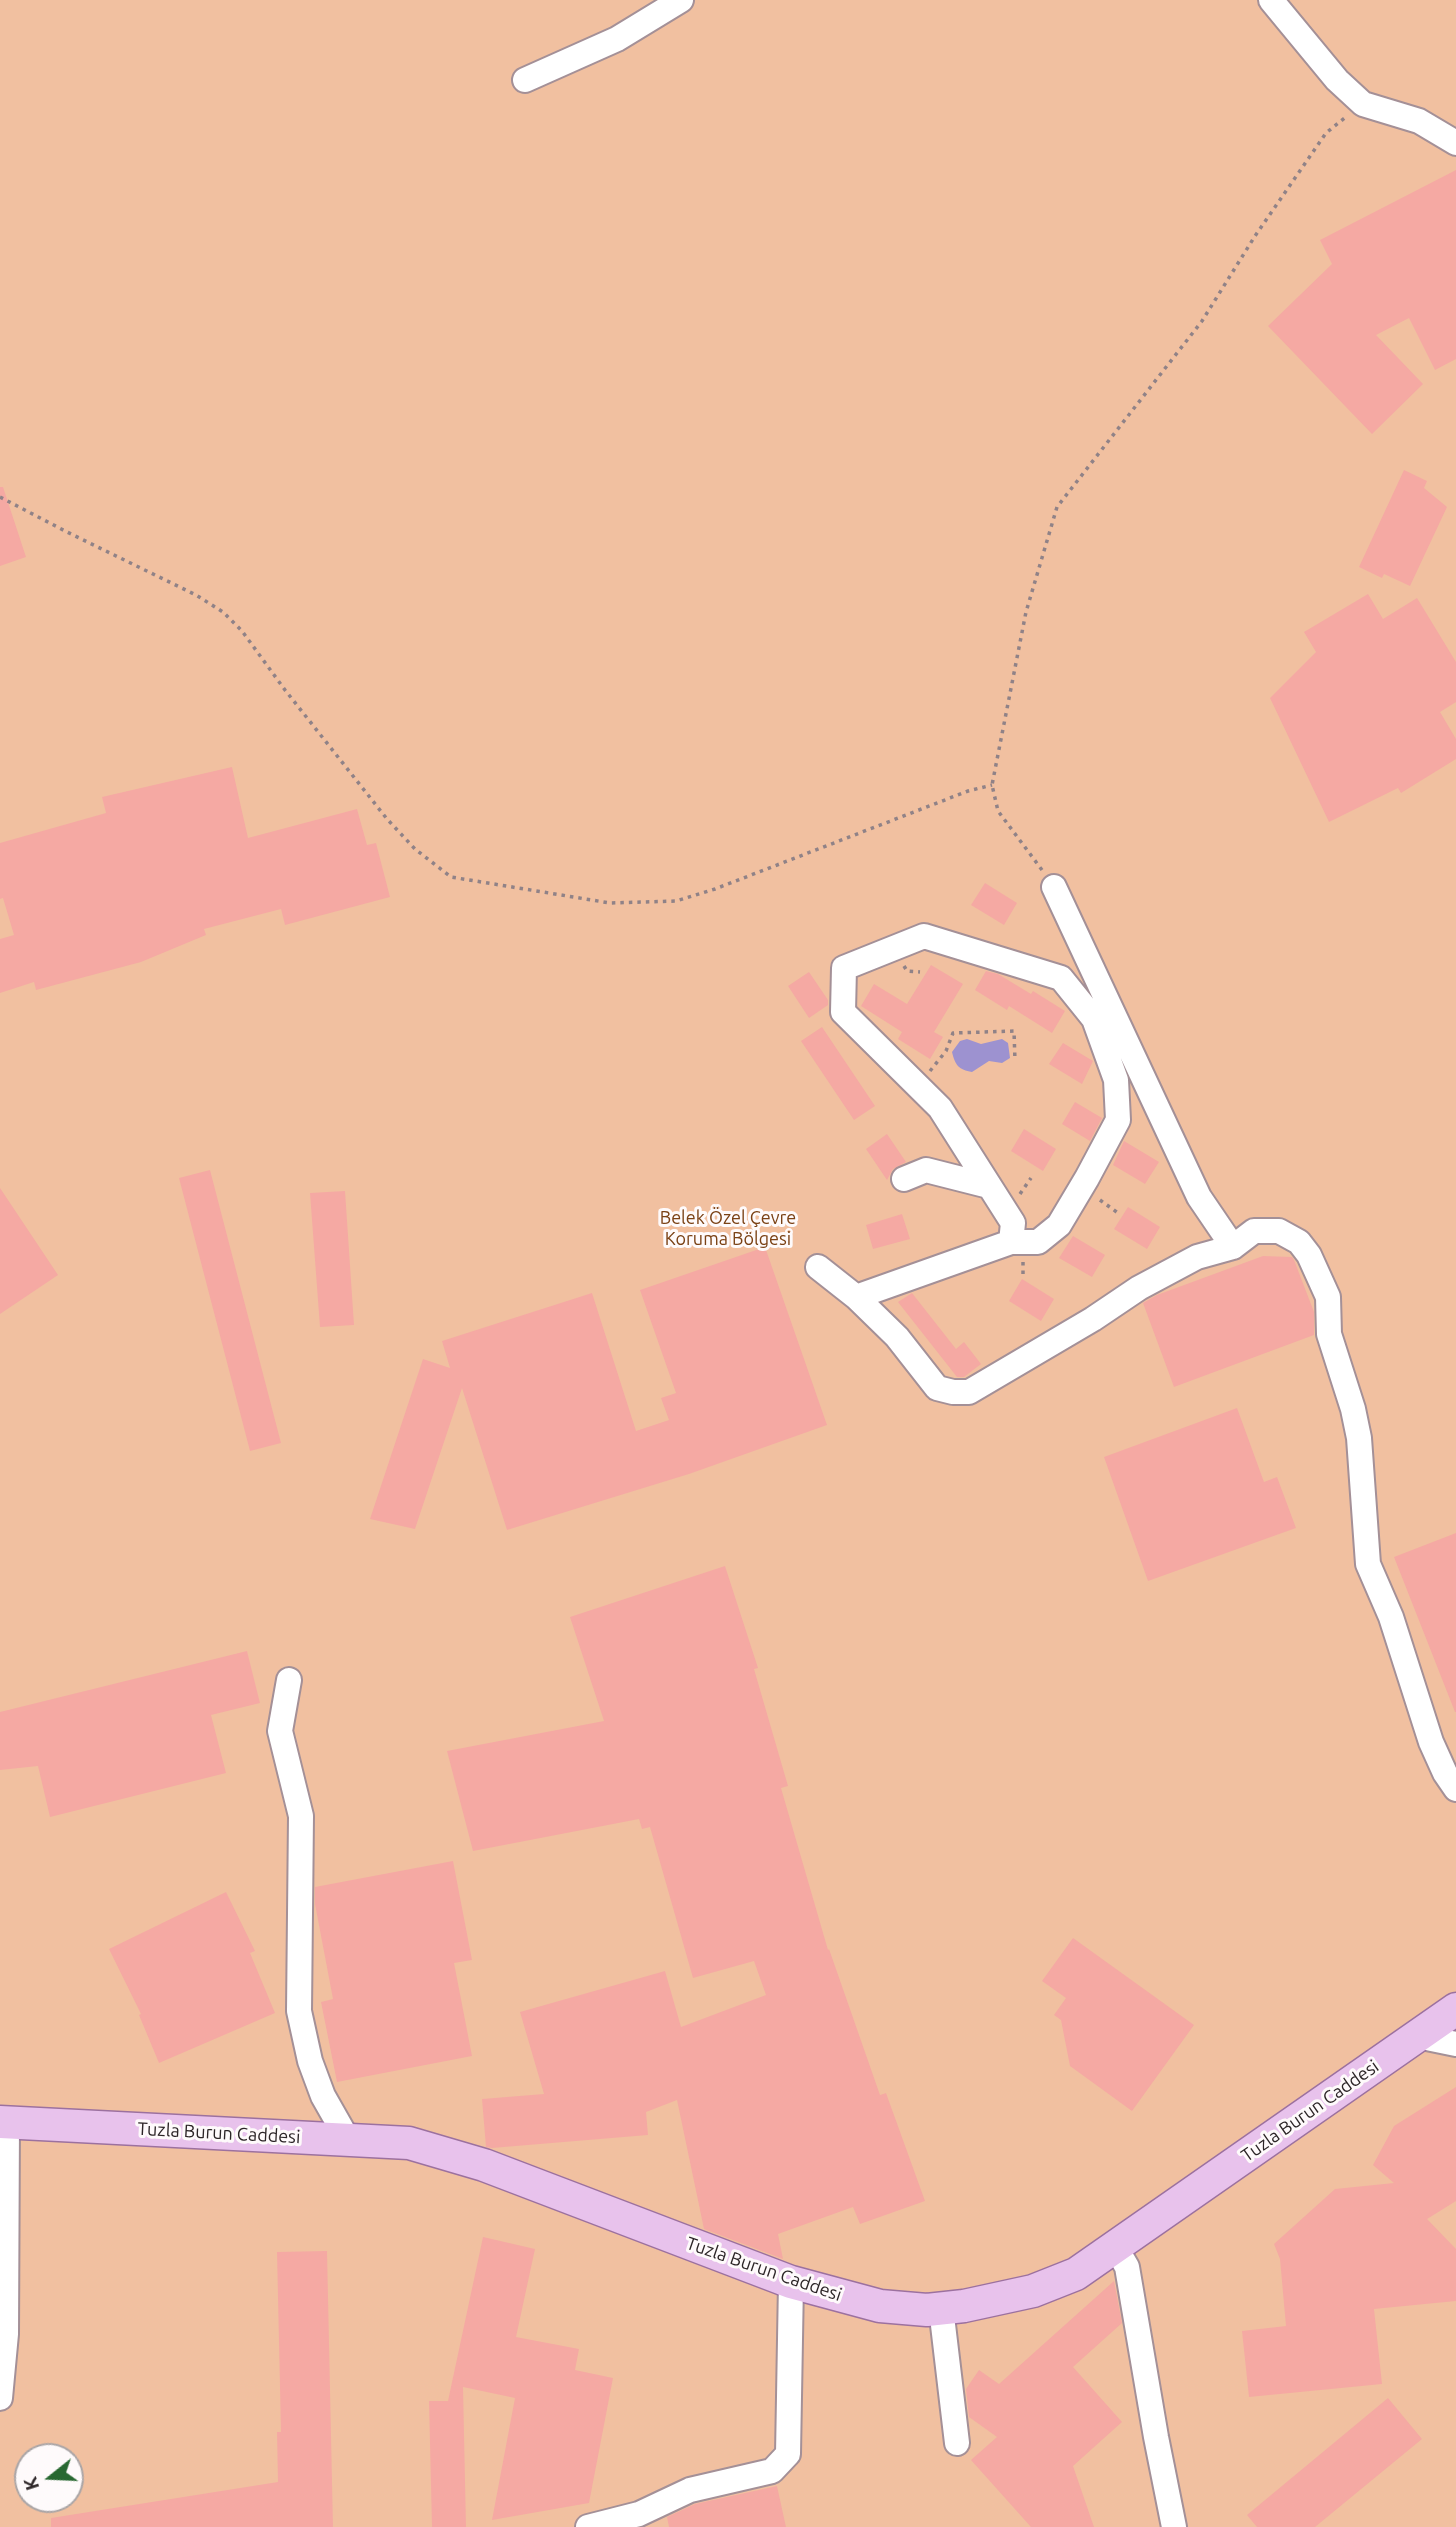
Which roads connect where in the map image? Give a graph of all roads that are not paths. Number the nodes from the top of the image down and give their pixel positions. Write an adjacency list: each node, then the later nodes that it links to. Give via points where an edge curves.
1 (681, 0): 3 (street, via 617,39)
2 (1270, 0): 4 (street, via 1363,104 1419,121)
3 (525, 80)
4 (1456, 142)
5 (1054, 887): 9 (street, via 1199,1197)
6 (904, 1179): 7 (street, via 926,1170)
7 (989, 1186): 8 (street, via 1013,1223); 8 (street, via 940,1108 843,1012 844,968 923,936 1061,978 1094,1019 1116,1080 1118,1120 1059,1225 1038,1242)
8 (1011, 1242): 11 (street)
9 (1233, 1247): 11 (street, via 1198,1257 1139,1288 969,1392 937,1388); 13 (street, via 1254,1231 1279,1231 1299,1242 1309,1255 1328,1297 1329,1334 1359,1438 1368,1564 1391,1617 1431,1742)
10 (818, 1267): 11 (street)
11 (856, 1297)
12 (289, 1680): 18 (street, via 280,1731 301,1816 299,2011 323,2096)
13 (1456, 1789)
14 (1456, 2009): 15 (main road, Tuzla Burun Caddesi)
15 (1417, 2036): 16 (street); 19 (main road, Tuzla Burun Caddesi)
16 (1456, 2044)
17 (3, 2122): 18 (main road, Tuzla Burun Caddesi); 22 (street, via 6,2333)
18 (348, 2140): 20 (main road, Tuzla Burun Caddesi, via 409,2143 484,2165)
19 (1116, 2248): 21 (main road, Tuzla Burun Caddesi, via 1076,2274 1033,2291); 25 (street, via 1127,2267)
20 (791, 2282): 21 (main road, Tuzla Burun Caddesi, via 880,2306); 24 (street, via 788,2454 772,2471 690,2490 639,2514)
21 (941, 2308): 23 (street)
22 (0, 2398)
23 (957, 2444)
24 (588, 2527)
25 (1174, 2527)

